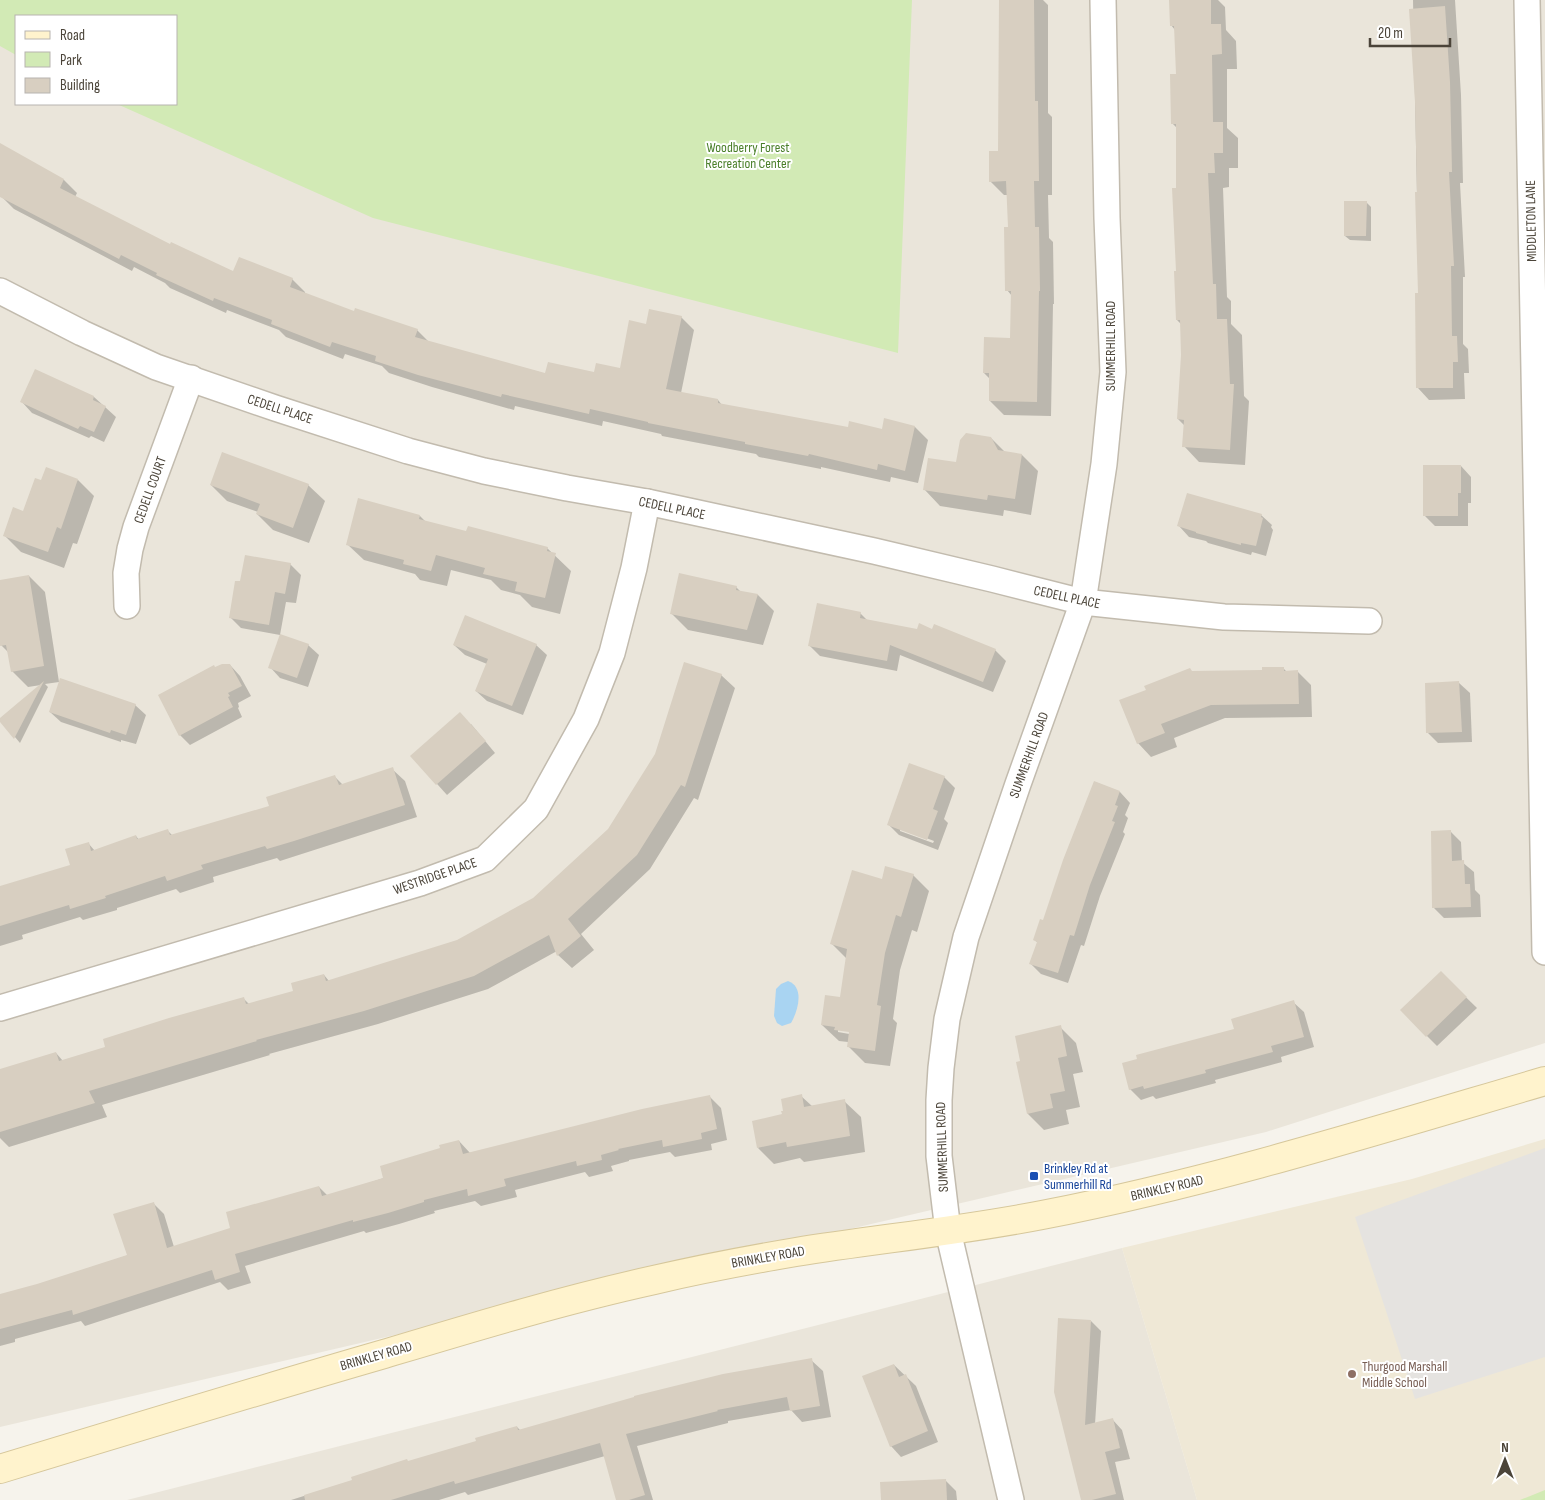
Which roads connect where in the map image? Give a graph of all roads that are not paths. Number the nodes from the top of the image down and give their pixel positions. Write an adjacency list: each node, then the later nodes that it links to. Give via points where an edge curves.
1 (1103, 0): 7 (street, SUMMERHILL ROAD, via 1113,372 1104,464)
2 (1527, 0): 3 (street, MIDDLETON LANE)
3 (1538, 251): 10 (street, MIDDLETON LANE)
4 (0, 290): 5 (street, CEDELL PLACE, via 90,337)
5 (191, 378): 6 (street, CEDELL PLACE, via 408,451 484,471); 8 (street, CEDELL COURT, via 136,527 126,573)
6 (647, 502): 7 (street, CEDELL PLACE, via 874,551); 11 (street, WESTRIDGE PLACE, via 612,652 586,719 536,809 485,859 420,883)
7 (1083, 602): 9 (street, CEDELL PLACE, via 1224,617); 13 (street, SUMMERHILL ROAD, via 966,937 951,1002 939,1100 939,1156)
8 (127, 606)
9 (1369, 621)
10 (1545, 952)
11 (0, 1008)
12 (1545, 1081): 13 (main road, BRINKLEY ROAD, via 1206,1178 1039,1216)
13 (948, 1231): 14 (main road, BRINKLEY ROAD, via 723,1265 539,1308); 15 (street, SUMMERHILL ROAD)
14 (0, 1469)
15 (1011, 1500)

